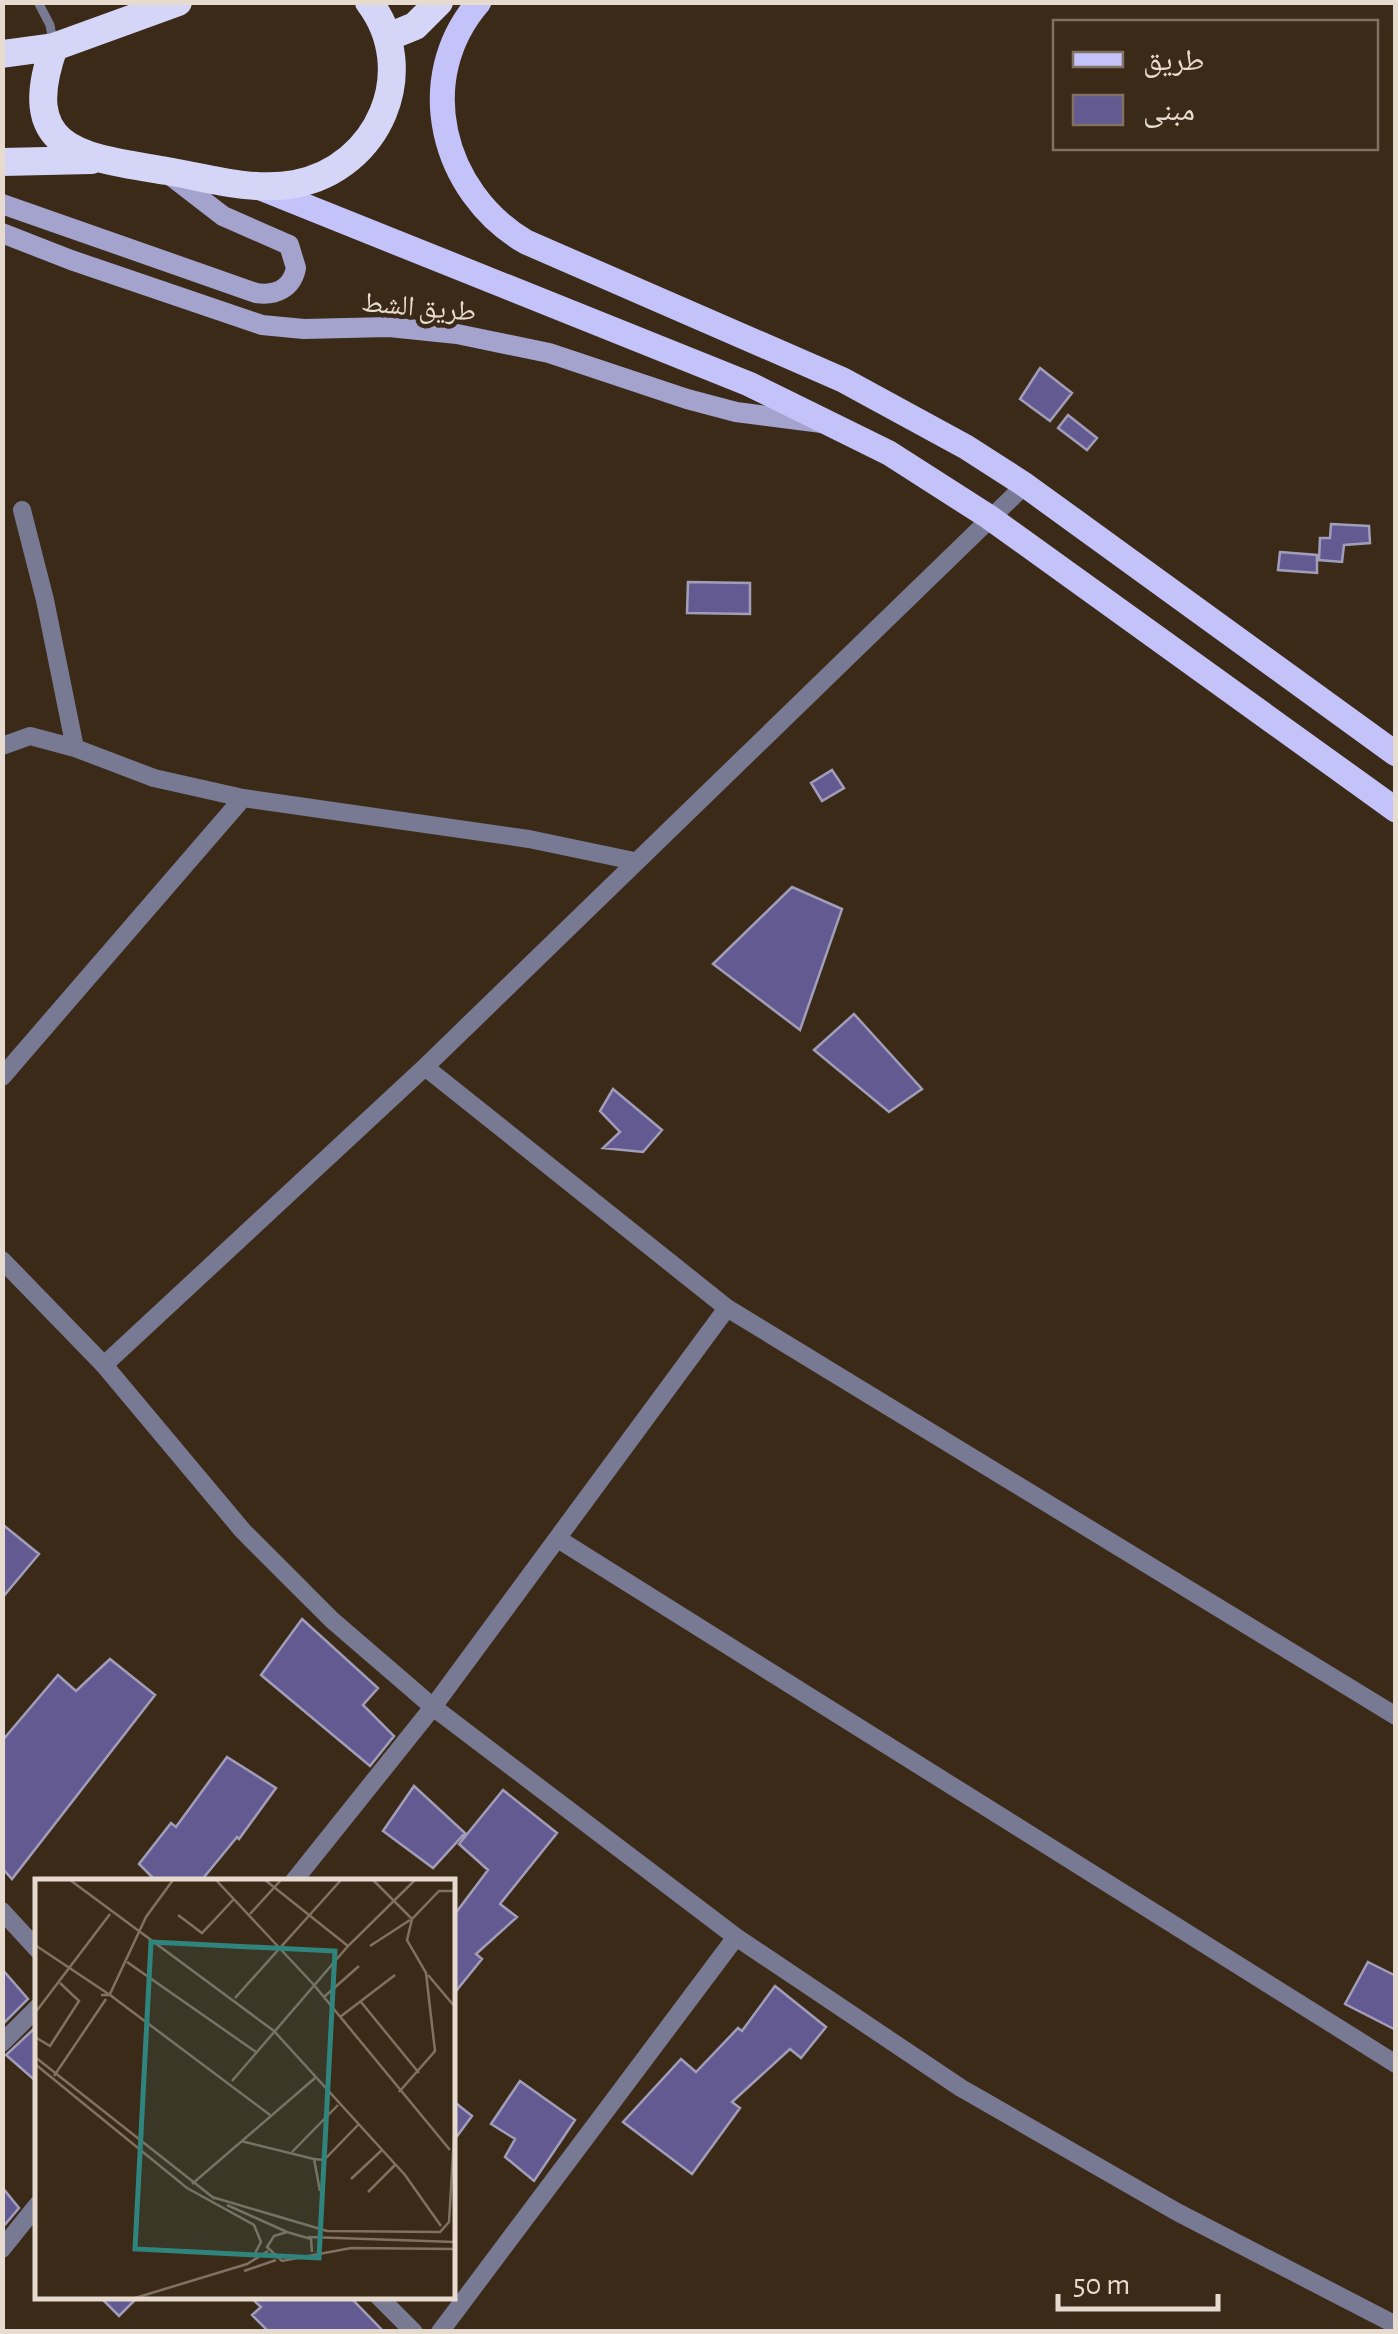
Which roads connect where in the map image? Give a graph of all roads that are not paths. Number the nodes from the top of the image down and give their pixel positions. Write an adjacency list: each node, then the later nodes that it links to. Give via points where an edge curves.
1 (38, 2): 7 (lane)
2 (178, 2): 7 (highway)
3 (368, 2): 6 (highway)
4 (440, 2): 6 (highway, via 415,26)
5 (479, 2): 16 (main road, via 446,64 443,122 464,181 505,230 843,380)
6 (388, 37): 12 (highway, via 394,68 387,104 367,141 316,178)
7 (54, 47): 8 (highway); 9 (highway, via 42,90 48,122 68,146)
8 (2, 54)
9 (97, 160): 10 (highway); 11 (highway)
10 (2, 162)
11 (164, 171): 12 (highway); 13 (main road, via 223,216 288,244 296,268 290,283 276,293 256,293)
12 (253, 186): 15 (main road)
13 (2, 204)
14 (2, 233): 15 (main road, طريق الشط, via 262,325 457,334 549,354 736,412)
15 (836, 425): 18 (main road)
16 (1025, 485): 18 (street); 21 (main road)
17 (22, 510): 20 (street)
18 (990, 517): 23 (main road); 24 (street)
19 (2, 746): 20 (street, via 30,736)
20 (75, 748): 22 (street, via 154,778)
21 (1396, 754)
22 (242, 798): 24 (street, via 530,839); 26 (street)
23 (1396, 810)
24 (634, 861): 25 (street)
25 (425, 1067): 28 (street); 29 (street)
26 (2, 1077)
27 (2, 1260): 29 (street)
28 (727, 1308): 30 (street); 32 (street)
29 (104, 1365): 31 (street, via 243,1530 332,1620)
30 (558, 1539): 31 (street); 39 (street)
31 (433, 1707): 33 (street); 35 (street)
32 (1396, 1716)
33 (295, 1879)
34 (2, 1911): 36 (street)
35 (736, 1937): 43 (street, via 961,2088 1177,2212); 45 (street)
36 (35, 1947)
37 (35, 2010): 38 (street)
38 (2, 2042)
39 (1396, 2064)
40 (35, 2208): 41 (street)
41 (2, 2249)
42 (381, 2299): 44 (street)
43 (1396, 2325)
44 (414, 2332)
45 (440, 2332)

